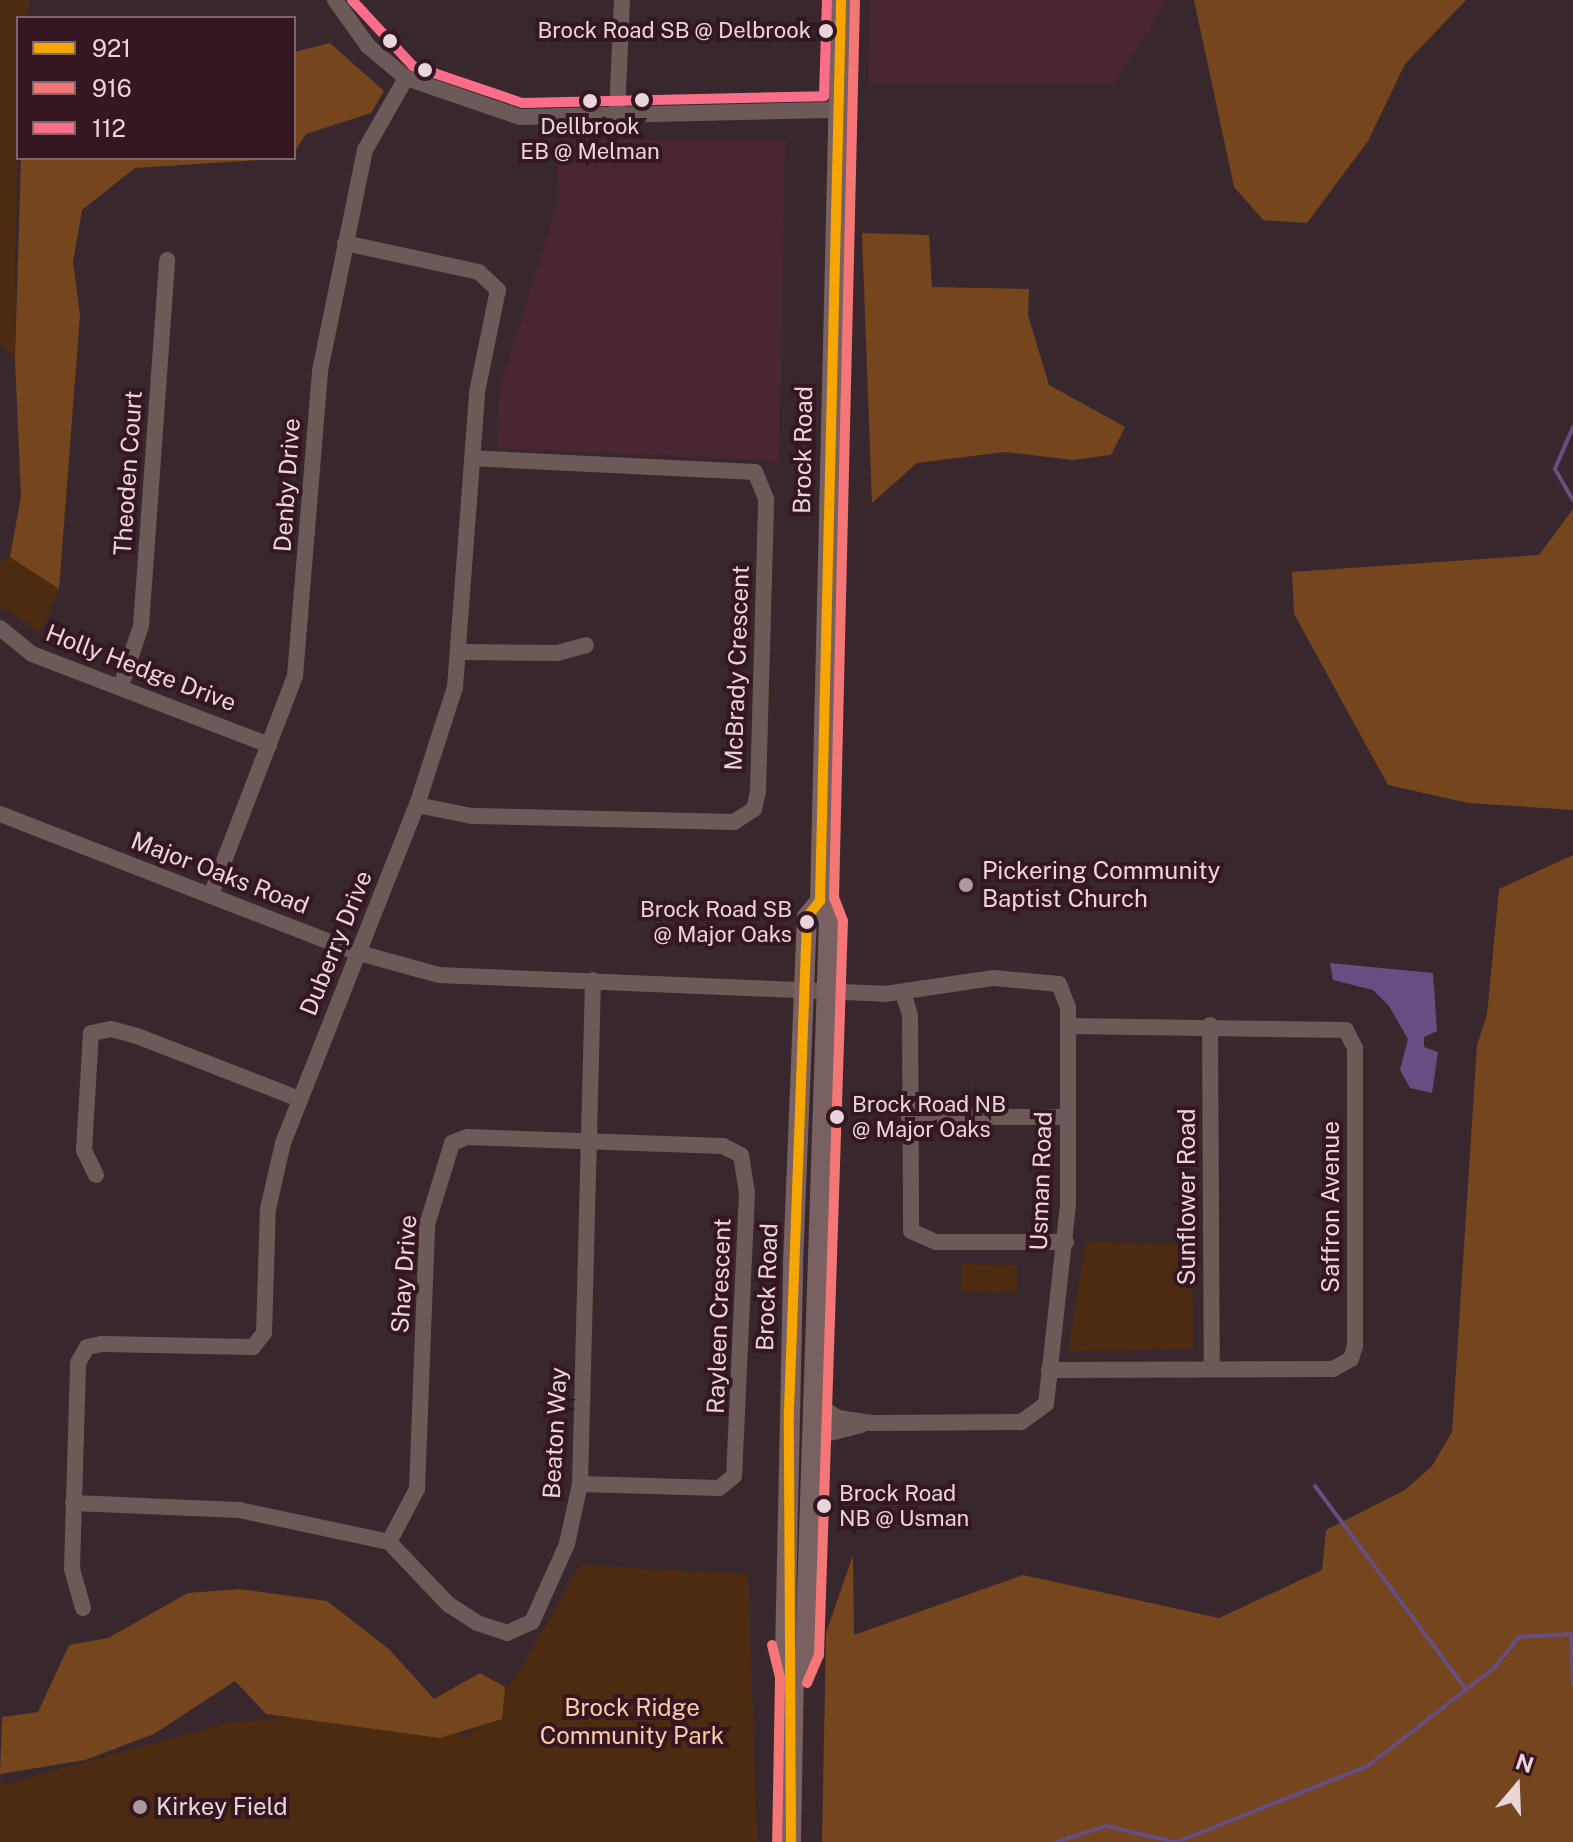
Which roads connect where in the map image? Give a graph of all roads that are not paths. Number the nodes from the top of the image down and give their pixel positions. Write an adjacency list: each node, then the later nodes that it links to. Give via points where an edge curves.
1 (335, 0): 4 (street, via 368,46)
2 (622, 0): 6 (street)
3 (841, 0): 5 (main road, Brock Road)
4 (406, 78): 6 (street, via 520,117); 7 (street, Denby Drive, via 365,150)
5 (838, 110): 6 (street); 18 (main road, Brock Road)
6 (617, 114)
7 (345, 243): 9 (street, Duberry Drive, via 479,272 498,290); 14 (street, Denby Drive, via 320,371 295,676)
8 (167, 260): 13 (street, Theoden Court, via 141,626)
9 (473, 458): 12 (street, Duberry Drive); 15 (street, McBrady Crescent, via 755,472 766,499 758,792 754,809 734,822 472,816)
10 (0, 628): 13 (street, Holly Hedge Drive, via 32,654)
11 (586, 645): 12 (street, via 557,653)
12 (459, 652): 15 (street, Duberry Drive, via 445,727)
13 (121, 686): 14 (street, Holly Hedge Drive)
14 (269, 745): 17 (street, Denby Drive)
15 (417, 805): 19 (street, Duberry Drive)
16 (0, 814): 17 (street, Major Oaks Road)
17 (211, 895): 19 (street, Major Oaks Road)
18 (820, 901): 21 (main road, Brock Road, via 807,917); 22 (main road, Brock Road, via 829,921)
19 (359, 953): 20 (street, Major Oaks Road, via 439,975); 26 (street, Duberry Drive)
20 (593, 980): 21 (street, Major Oaks Road); 29 (street, Beaton Way)
21 (804, 987): 22 (street, Major Oaks Road); 35 (main road, Brock Road)
22 (827, 991): 23 (street, Major Oaks Road); 34 (main road, Brock Road)
23 (903, 993): 25 (street, Usman Road, via 1041,977 1064,990); 27 (street, via 910,1015)
24 (1210, 1025): 25 (street, Saffron Avenue); 32 (street, Sunflower Road); 32 (street, Saffron Avenue, via 1332,1024 1346,1030 1355,1048 1354,1353 1333,1369)
25 (1068, 1026): 28 (street, Usman Road)
26 (297, 1098): 30 (street, via 137,1036 91,1033 84,1150); 39 (street, Duberry Drive, via 268,1209 264,1333 253,1347 87,1347 78,1363)
27 (909, 1117): 28 (street); 31 (street, via 911,1231 936,1242)
28 (1068, 1117): 31 (street, Usman Road)
29 (588, 1142): 38 (street, Beaton Way); 38 (street, Rayleen Crescent, via 723,1146 741,1155 747,1192 734,1476 719,1488); 40 (street, Shay Drive, via 467,1137 445,1154 427,1225 417,1489)
30 (96, 1175)
31 (1066, 1242): 33 (street, Usman Road)
32 (1212, 1369): 33 (street, Saffron Avenue)
33 (1049, 1370): 36 (street, Usman Road, via 1046,1404 1031,1420)
34 (812, 1401): 36 (street, Usman Road, via 838,1418); 37 (main road, Brock Road)
35 (789, 1410): 37 (main road); 42 (main road, Brock Road, via 785,1655)
36 (871, 1423): 37 (street, Usman Road)
37 (810, 1438): 42 (main road, Brock Road, via 805,1655)
38 (580, 1484): 40 (street, Beaton Way, via 567,1544 532,1622 507,1633 448,1604)
39 (73, 1503): 40 (street, via 239,1510); 41 (street, Duberry Drive, via 72,1569)
40 (389, 1542)
41 (83, 1608)
42 (794, 1677): 43 (main road, Brock Road)
43 (791, 1842)

